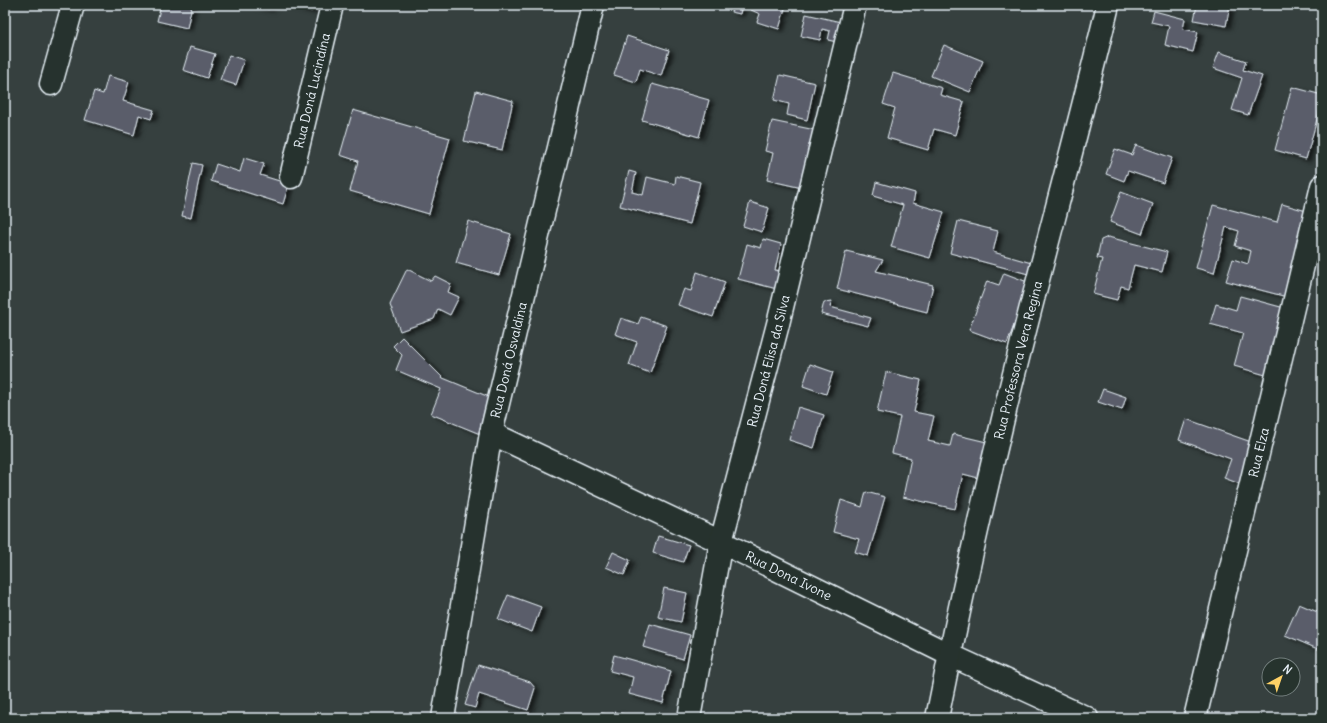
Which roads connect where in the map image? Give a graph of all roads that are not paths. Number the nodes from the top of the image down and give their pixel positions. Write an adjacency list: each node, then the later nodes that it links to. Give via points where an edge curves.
1 (73, 5): 6 (street)
2 (332, 5): 7 (street, Rua Doná Lucindína)
3 (593, 5): 9 (street, Rua Doná Osvaldina)
4 (855, 5): 10 (street, Rua Doná Elisa da Silva)
5 (1108, 5): 11 (street, Rua Professora Vera Regina, via 1003,419)
6 (51, 84)
7 (291, 176)
8 (1322, 186): 16 (street, Rua Elza)
9 (491, 433): 10 (street, Rua Dona Ivone); 12 (street, Rua Doná Osvaldina)
10 (722, 542): 11 (street, Rua Dona Ivone); 13 (street, Rua Doná Elisa da Silva)
11 (950, 655): 14 (street, Rua Professora Vera Regina); 15 (street, Rua Dona Ivone)
12 (443, 718)
13 (689, 718)
14 (937, 718)
15 (1087, 718)
16 (1195, 718)

